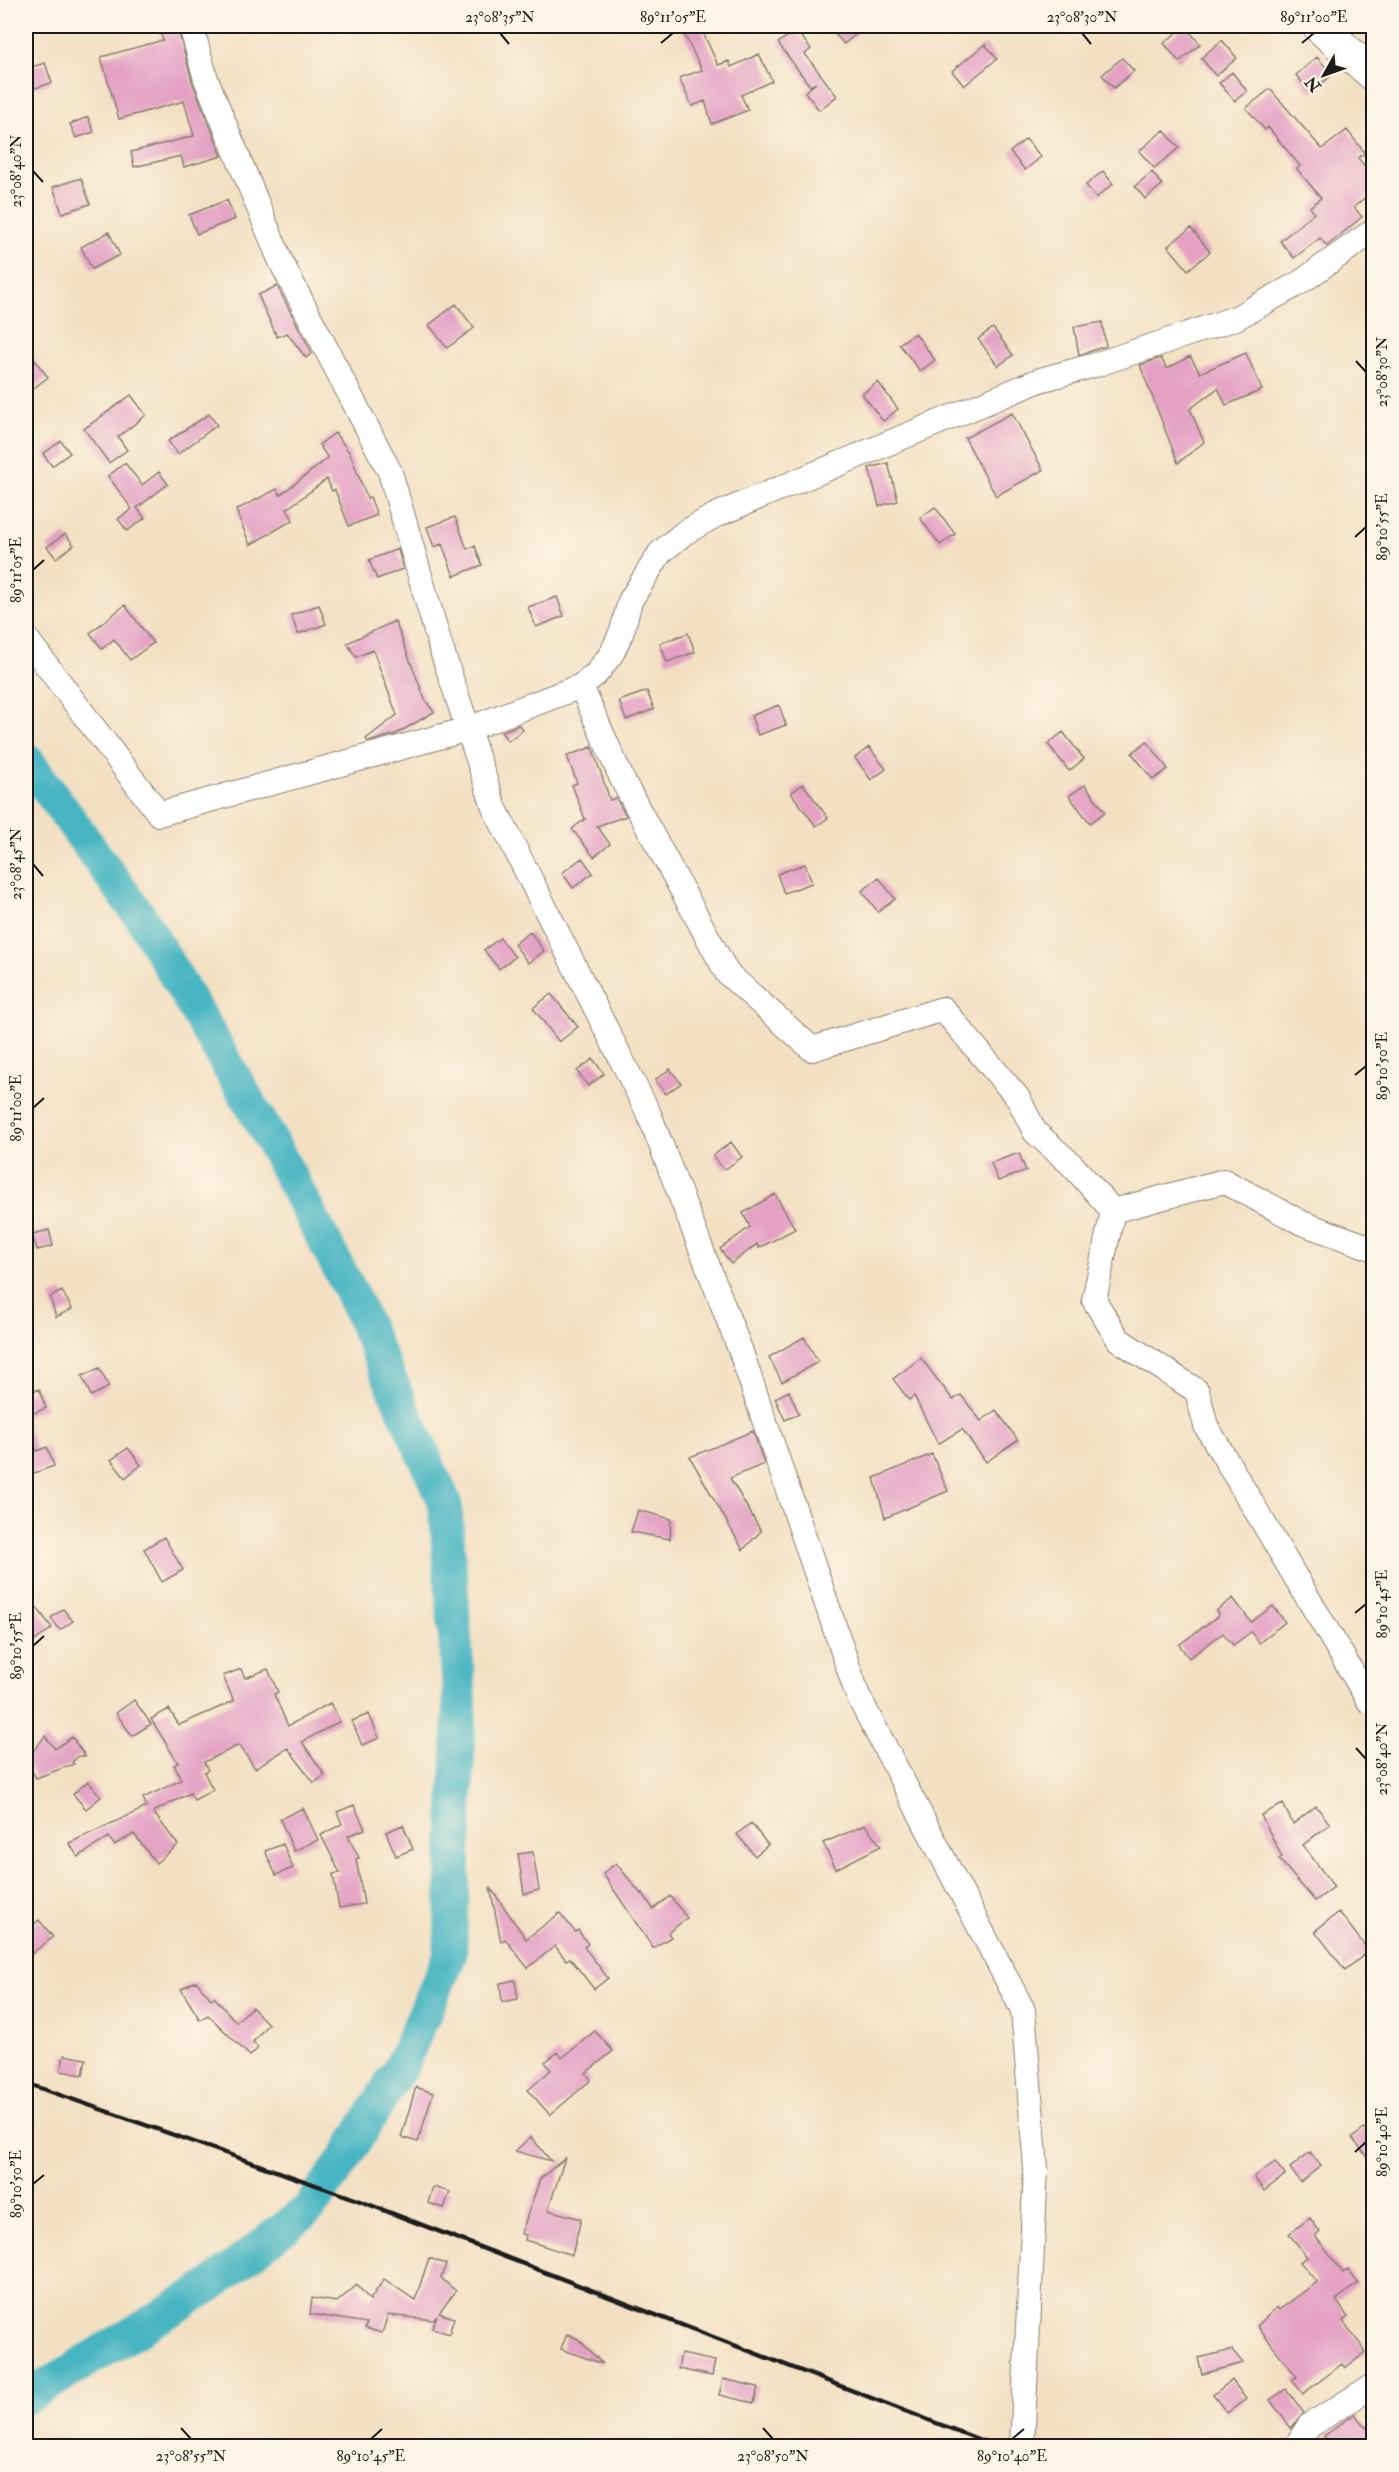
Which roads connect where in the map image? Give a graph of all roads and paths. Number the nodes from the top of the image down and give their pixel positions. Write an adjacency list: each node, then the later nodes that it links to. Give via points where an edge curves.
1 (191, 26): 7 (street, via 206,79 281,262 390,472)
2 (1319, 26): 3 (highway)
3 (1374, 75)
4 (1374, 230): 6 (street, via 1301,282 1236,318 1040,380 726,511 684,533 660,553 630,601 612,653)
5 (26, 638): 7 (street, via 159,814)
6 (581, 686): 7 (street); 8 (street, via 623,781 727,973 812,1049 943,1009 1018,1098 1035,1132 1072,1165)
7 (468, 729): 12 (street, via 494,807 649,1114 741,1352 858,1696 1023,2010 1036,2169)
8 (1113, 1211): 9 (street, via 1224,1181 1302,1223); 10 (street, via 1094,1300 1119,1340 1197,1391 1206,1426 1369,1701)
9 (1374, 1249)
10 (1374, 1698)
11 (1374, 2385): 13 (street, via 1309,2426)
12 (1022, 2446)
13 (1296, 2446)

